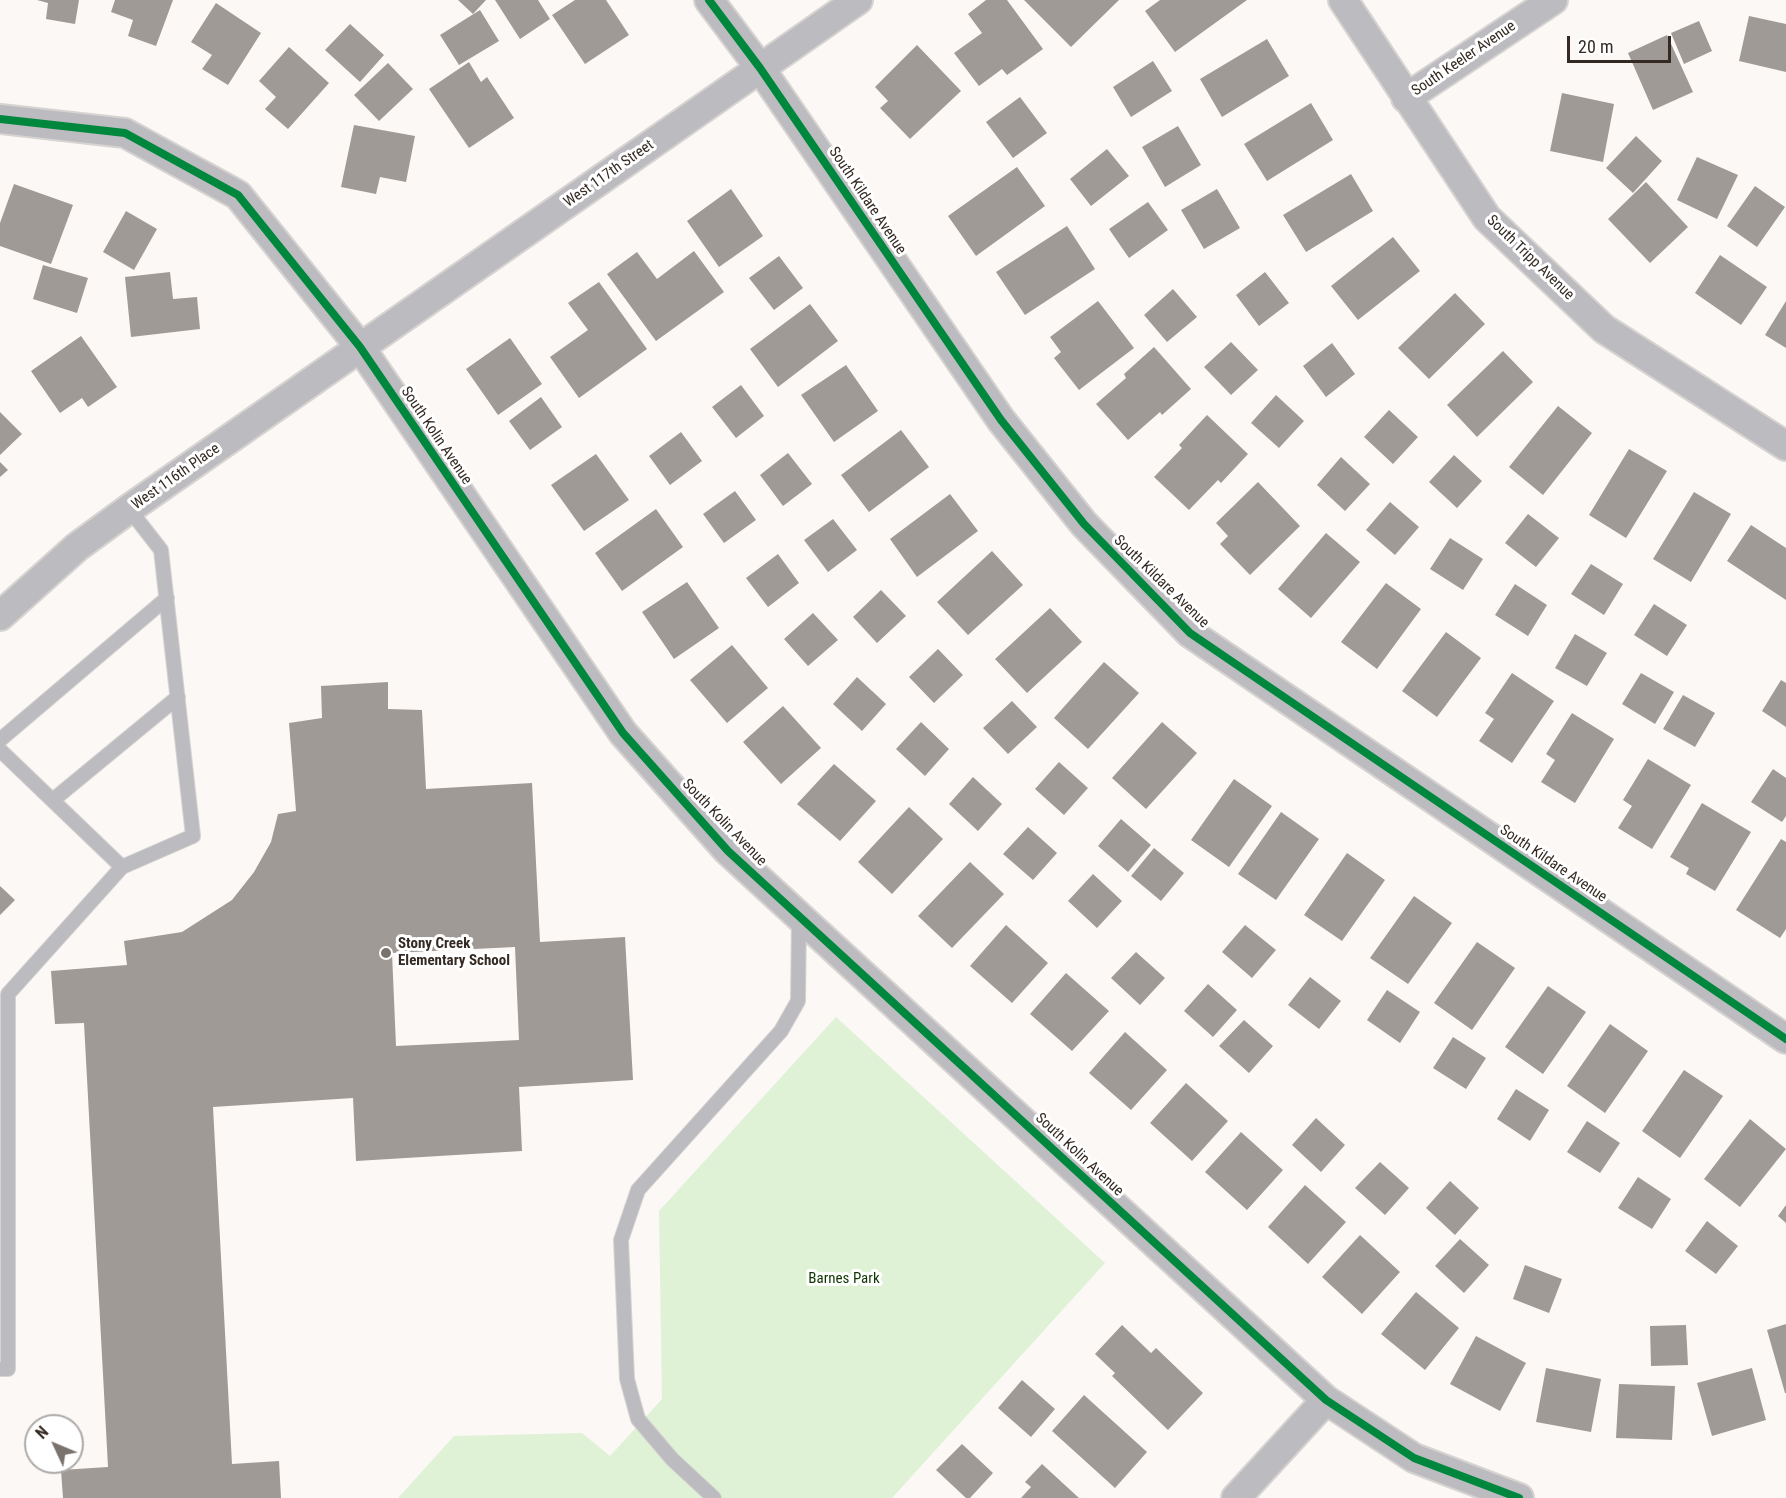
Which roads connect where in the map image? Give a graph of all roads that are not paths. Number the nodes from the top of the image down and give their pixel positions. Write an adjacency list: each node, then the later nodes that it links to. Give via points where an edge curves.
1 (709, 0): 5 (street, South Kildare Avenue)
2 (858, 0): 5 (street, West 117th Street)
3 (1343, 0): 6 (street, South Tripp Avenue)
4 (1553, 0): 6 (street, South Keeler Avenue)
5 (760, 68): 8 (street, West 117th Street); 19 (street, South Kildare Avenue, via 1001,420 1083,524 1190,633)
6 (1406, 98): 9 (street, South Tripp Avenue, via 1487,218 1604,328)
7 (0, 119): 8 (street, South Kolin Avenue, via 125,133 238,195)
8 (360, 347): 10 (street, West 116th Place); 18 (street, South Kolin Avenue, via 623,733 728,851)
9 (1786, 446)
10 (129, 509): 11 (lane, via 161,550); 12 (street, West 116th Place, via 77,547)
11 (167, 598): 13 (lane); 14 (lane)
12 (0, 616)
13 (178, 697): 16 (lane); 17 (lane, via 193,836)
14 (0, 740)
15 (0, 750): 16 (lane)
16 (53, 800): 17 (lane)
17 (122, 867): 20 (lane, via 8,994 8,1369)
18 (799, 916): 21 (street, South Kolin Avenue); 22 (lane, via 798,1001 781,1030 638,1190 621,1240 627,1379 638,1419 672,1459)
19 (1786, 1039)
20 (0, 1369)
21 (1326, 1400): 23 (street); 24 (street, South Kolin Avenue, via 1413,1458)
22 (714, 1498)
23 (1236, 1498)
24 (1519, 1498)

